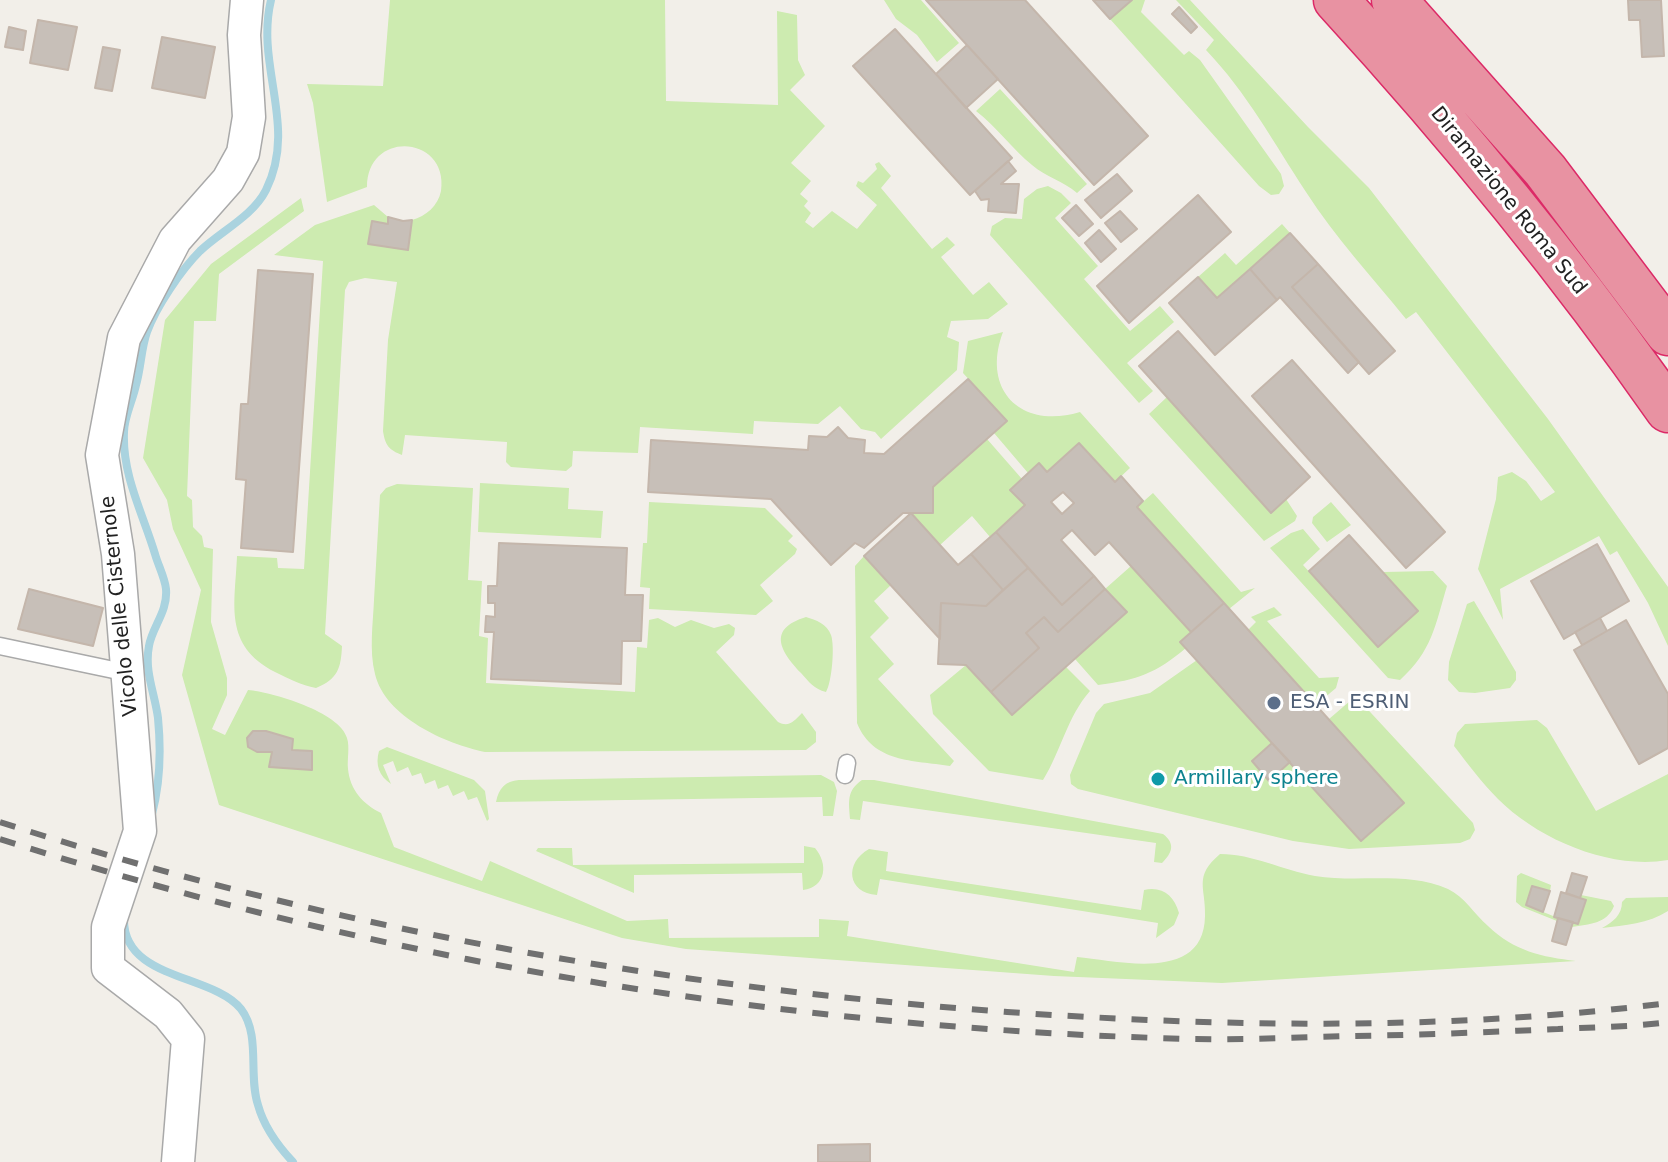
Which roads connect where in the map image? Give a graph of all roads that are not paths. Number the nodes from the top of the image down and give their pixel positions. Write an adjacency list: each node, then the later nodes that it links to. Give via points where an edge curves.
1 (247, 0): 7 (street, Vicolo delle Cisternole, via 249,117 243,153 228,180 175,240 124,338 102,455 118,554)
2 (1336, 0): 5 (highway, Diramazione Roma Sud, via 1510,200)
3 (1394, 0): 4 (highway, via 1545,170)
4 (1668, 333)
5 (1668, 410)
6 (0, 646): 7 (lane)
7 (128, 673): 8 (street, Vicolo delle Cisternole, via 140,831 108,927 108,968 168,1014 188,1039)
8 (178, 1162)

